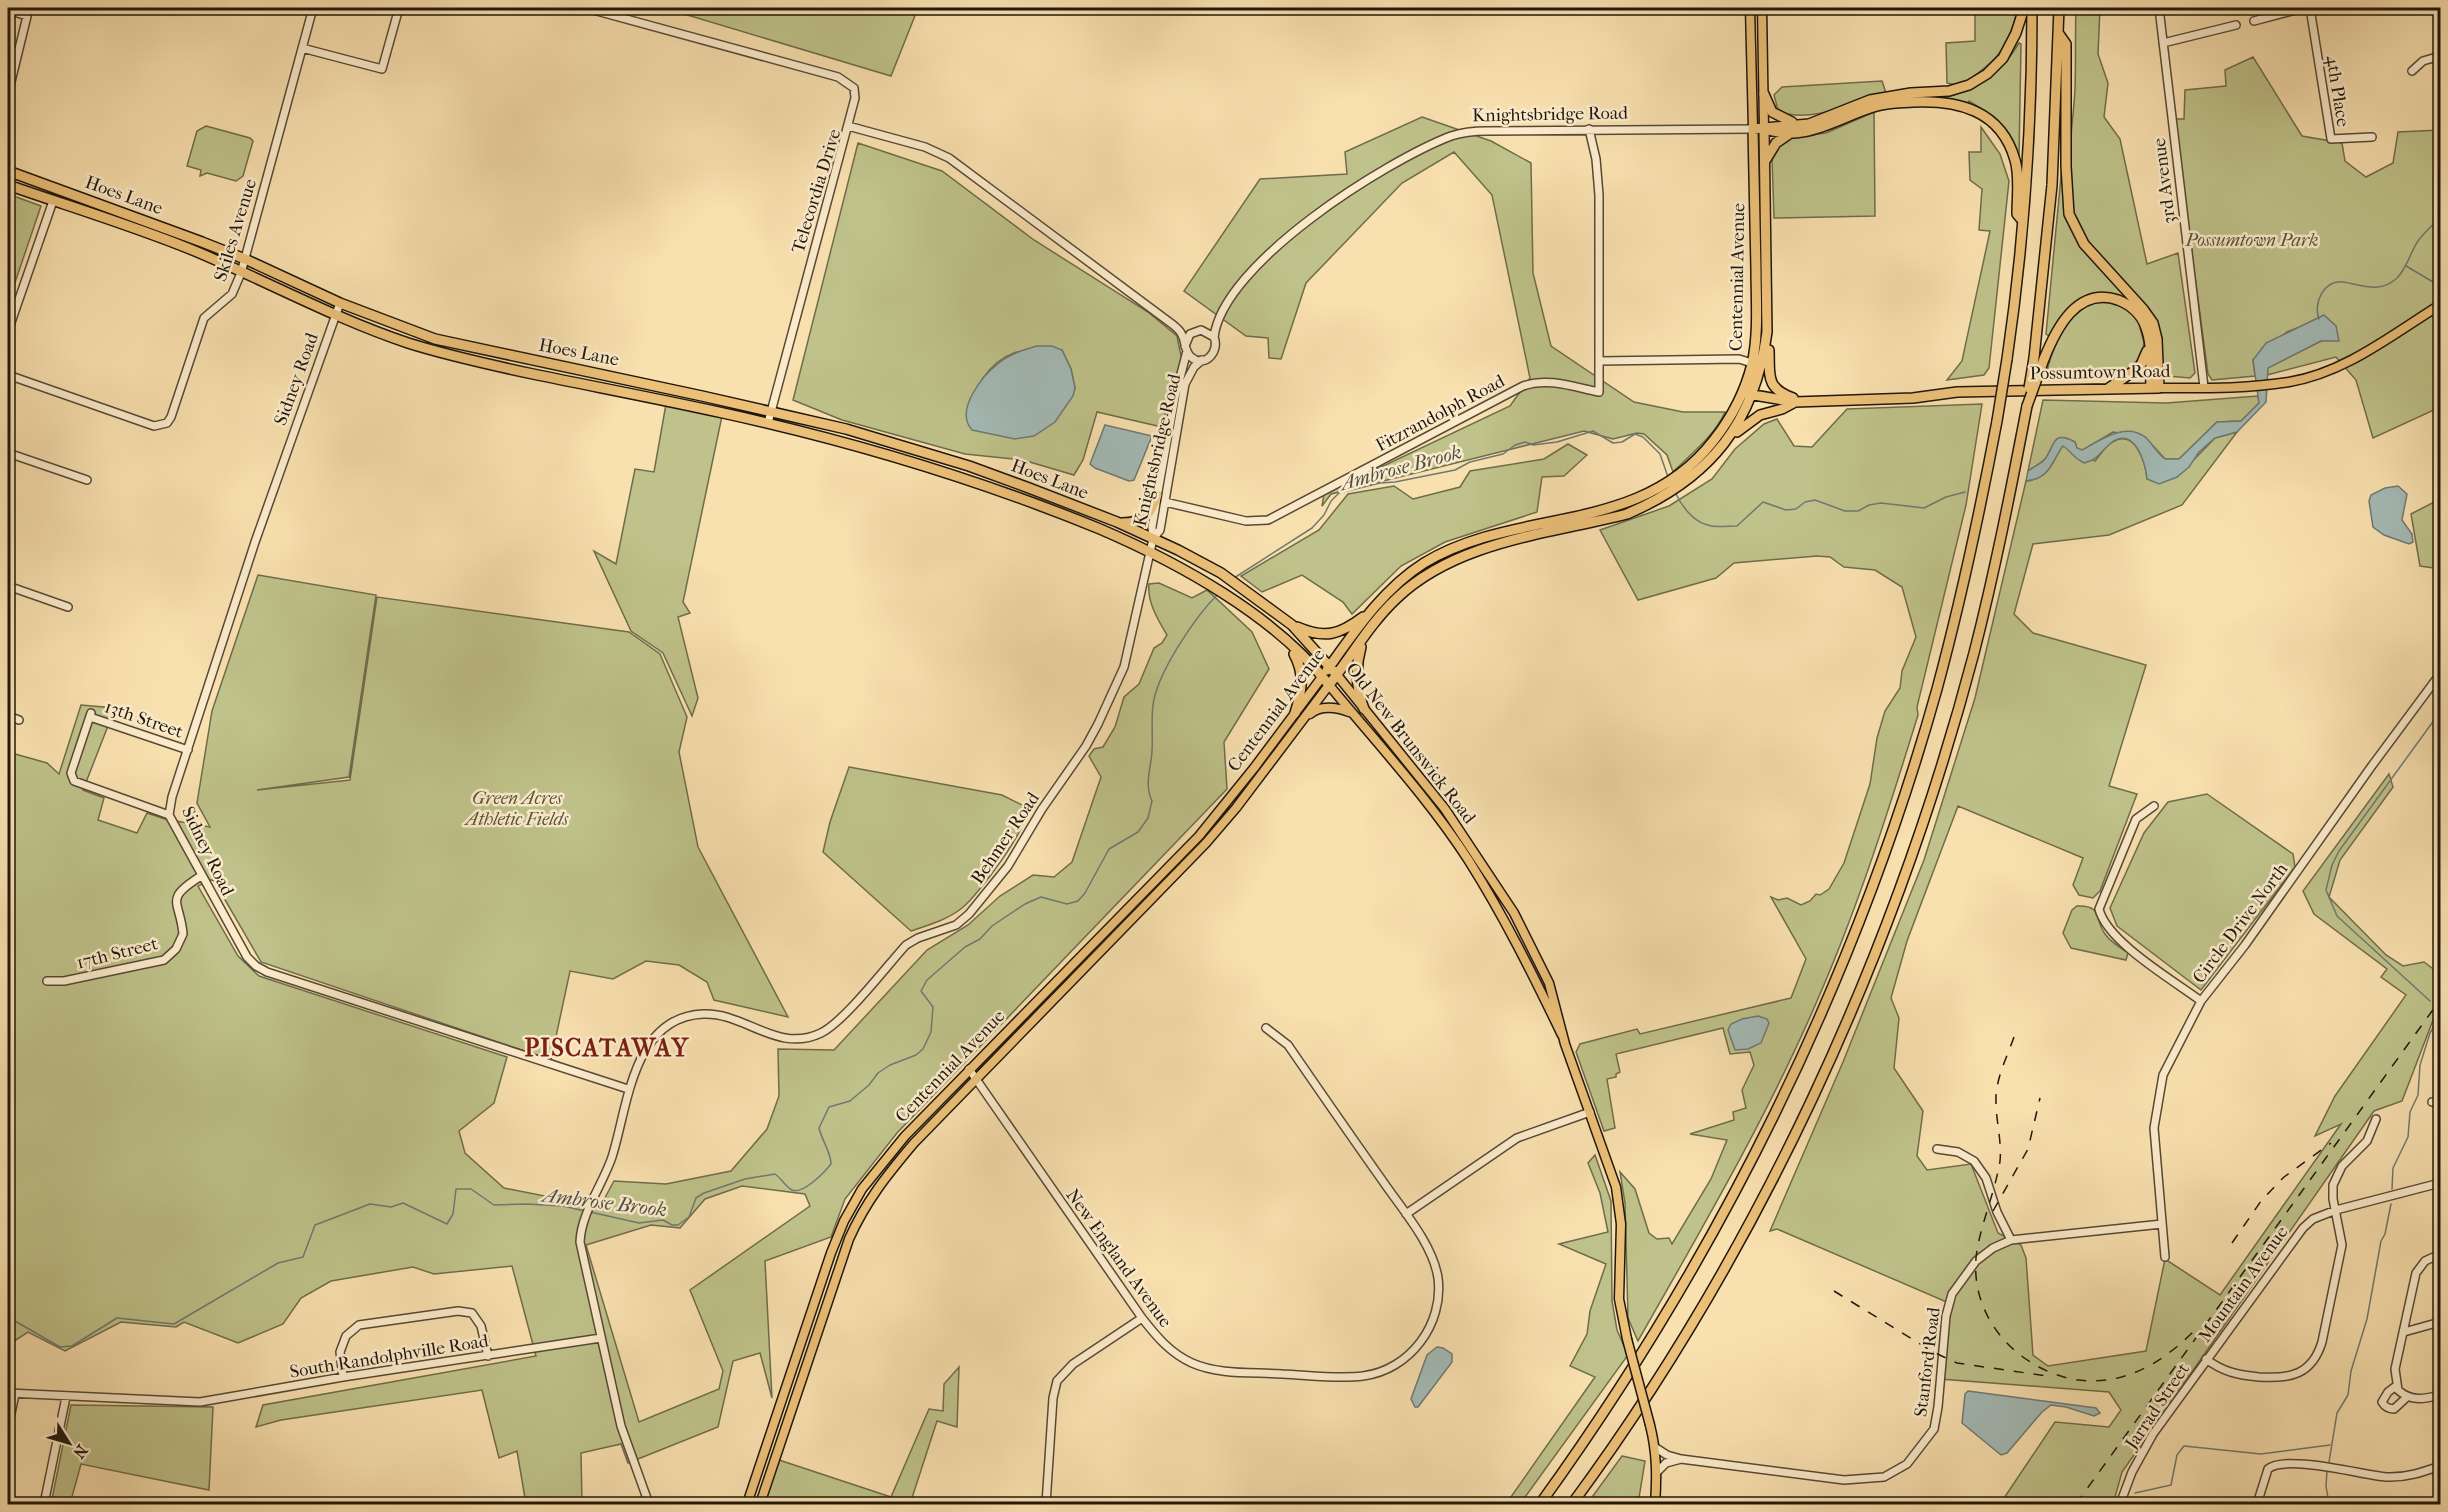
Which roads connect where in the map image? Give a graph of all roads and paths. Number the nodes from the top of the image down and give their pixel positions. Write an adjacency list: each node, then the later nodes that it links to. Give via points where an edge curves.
1 (29, 8): 14 (street)
2 (313, 8): 19 (street, Skiles Avenue)
3 (399, 8): 19 (street, via 382,69)
4 (586, 8): 25 (street, via 838,77 854,88)
5 (1750, 8): 26 (main road, Centennial Avenue)
6 (1762, 8): 23 (main road, Centennial Avenue)
7 (2024, 8): 24 (highway, via 2010,47 1978,81 1949,91 1870,100 1819,121)
8 (2032, 8): 34 (highway)
9 (2059, 8): 17 (highway)
10 (2159, 8): 18 (street, 3rd Avenue)
11 (2302, 8): 15 (street)
12 (2310, 8): 29 (street, 4th Place, via 2331,139)
13 (8, 10): 14 (street)
14 (27, 16): 22 (street)
15 (2254, 21)
16 (2236, 25): 18 (street)
17 (2059, 34): 54 (highway, via 2066,44 2069,214 2084,244 2153,322 2157,339); 58 (highway, bridge, via 2052,185)
18 (2163, 43): 52 (street, 3rd Avenue)
19 (302, 48): 35 (street, Skiles Avenue)
20 (2440, 56): 21 (street, via 2423,61)
21 (2412, 71)
22 (8, 94)
23 (1764, 94): 24 (highway, via 1774,115); 26 (main road, Centennial Avenue)
24 (1800, 124): 26 (highway)
25 (848, 126): 41 (street, Telecordia Drive, via 925,147 949,158); 59 (street, Telecordia Drive)
26 (1758, 128): 27 (street, Knightsbridge Road); 28 (highway); 30 (highway, Centennial Avenue); 50 (highway, Centennial Avenue, via 1757,311)
27 (1589, 129): 39 (street, Knightsbridge Road, via 1476,131 1435,144 1367,180 1279,243 1245,278); 49 (street, via 1599,195)
28 (1791, 133): 30 (highway, via 1776,143); 34 (highway, via 1818,129 1890,104 1938,101 1970,108 1994,124 2008,144 2017,172 2017,214)
29 (2372, 137)
30 (1765, 162): 44 (highway, Centennial Avenue)
31 (8, 171): 35 (highway, Hoes Lane)
32 (8, 185): 33 (highway, Hoes Lane)
33 (53, 201): 36 (highway, Hoes Lane, via 191,250); 43 (street)
34 (2023, 221): 132 (highway, bridge, via 2007,359 1976,530 1936,690 1890,837 1834,982 1782,1100 1710,1240 1627,1378)
35 (245, 259): 36 (street, Skiles Avenue); 37 (highway, Hoes Lane)
36 (242, 273): 40 (highway, Hoes Lane); 51 (street, Skiles Avenue, via 232,294 204,318 171,417 161,426)
37 (339, 303): 40 (street, Sidney Road); 59 (highway, Hoes Lane, via 435,339)
38 (2440, 305): 52 (main road, Possumtown Road, via 2357,357 2311,376 2247,387)
39 (1221, 313): 42 (street, Knightsbridge Road); 45 (street, Knightsbridge Road)
40 (335, 314): 60 (highway, Hoes Lane, via 408,343 460,358); 87 (street, Sidney Road)
41 (1172, 324): 42 (street, Telecordia Drive); 47 (street, Telecordia Drive, via 1183,337)
42 (1199, 330): 45 (street); 47 (street, via 1187,338)
43 (8, 331)
44 (1767, 332): 56 (highway, Centennial Avenue); 57 (highway, via 1772,384)
45 (1214, 337): 48 (street, via 1214,353)
46 (2149, 346): 53 (highway, via 2140,367); 54 (highway); 58 (highway, bridge, via 2147,329 2132,308 2113,299 2094,298 2062,321)
47 (1186, 349): 48 (street, via 1193,358); 66 (street, Knightsbridge Road)
48 (1202, 360): 67 (street, Knightsbridge Road, via 1185,384)
49 (1599, 361): 50 (street); 67 (street, Fitzrandolph Road, via 1599,392 1550,382 1523,386 1268,520 1246,521)
50 (1752, 363): 55 (highway, Centennial Avenue)
51 (8, 375)
52 (2204, 387): 54 (main road, Possumtown Road)
53 (2109, 388): 54 (highway, Possumtown Road); 57 (highway, Possumtown Road)
54 (2155, 388)
55 (1742, 392): 56 (highway, Possumtown Road); 64 (highway, Centennial Avenue, via 1730,418)
56 (1752, 395): 57 (highway, Possumtown Road); 61 (highway, Centennial Avenue)
57 (1798, 402): 61 (highway, via 1760,415)
58 (2027, 406): 133 (highway, via 1989,594 1960,702 1921,828 1857,995 1800,1122 1738,1243 1651,1389)
59 (771, 411): 60 (street, Telecordia Drive); 68 (highway, Hoes Lane, via 969,466)
60 (768, 423): 70 (highway, Hoes Lane, via 896,457 1016,496)
61 (1728, 439): 64 (highway, Centennial Avenue, via 1709,462)
62 (8, 453): 63 (street)
63 (87, 480)
64 (1679, 481): 65 (highway, Centennial Avenue)
65 (1667, 489): 73 (highway, Centennial Avenue, via 1629,503 1493,535 1443,553 1405,577); 75 (highway, Centennial Avenue, via 1627,514 1465,554 1448,562 1395,599)
66 (1157, 495): 68 (highway, via 1144,519); 69 (street, Knightsbridge Road)
67 (1165, 502): 69 (street, Knightsbridge Road, via 1160,530)
68 (1117, 522): 69 (highway, Hoes Lane)
69 (1153, 539): 70 (street, Behmer Road); 74 (highway, Old New Brunswick Road, via 1221,573)
70 (1150, 552): 76 (highway, Old New Brunswick Road, via 1210,585); 97 (street, Behmer Road, via 1129,651 1098,724 1008,866 969,914 956,925 906,945 841,1018 820,1033 789,1039 727,1017 696,1014 659,1034 643,1054)
71 (8, 586): 72 (street)
72 (68, 608)
73 (1373, 610): 74 (highway, via 1335,633 1316,634); 77 (highway, Centennial Avenue)
74 (1292, 624): 77 (highway, Old New Brunswick Road)
75 (1364, 638): 79 (highway, Centennial Avenue); 82 (highway, via 1358,657 1357,690)
76 (1288, 644): 80 (highway, Old New Brunswick Road); 85 (highway, via 1302,678)
77 (1330, 666): 79 (highway, Old New Brunswick Road); 80 (highway, Centennial Avenue)
78 (2440, 674): 92 (street, Circle Drive North, via 2245,945)
79 (1337, 675): 81 (highway, Centennial Avenue); 82 (main road, Old New Brunswick Road)
80 (1322, 677): 81 (highway, Old New Brunswick Road); 85 (main road, Centennial Avenue)
81 (1329, 685): 83 (main road, Old New Brunswick Road); 85 (main road, Centennial Avenue)
82 (1364, 709): 94 (main road, Old New Brunswick Road, via 1445,809 1514,912 1550,984)
83 (1352, 713): 85 (main road, via 1328,708); 94 (main road, Old New Brunswick Road, via 1468,860 1511,929)
84 (8, 716): 86 (street)
85 (1299, 716): 95 (main road, Centennial Avenue, via 1199,836); 96 (main road, Centennial Avenue, via 1236,808 1206,843)
86 (19, 720)
87 (188, 750): 89 (street, Sidney Road); 89 (street, 13th Street, via 91,715 71,773 76,783)
88 (2154, 806): 92 (street, via 2136,819 2099,909 2101,919 2114,937)
89 (169, 815): 90 (street, Sidney Road)
90 (201, 876): 91 (street, 17th Street, via 177,896 183,934 176,949 164,960 64,981); 97 (street, Sidney Road, via 247,957 267,972)
91 (47, 981)
92 (2200, 1001): 106 (street, Circle Drive North, via 2163,1075 2158,1096 2154,1128)
93 (1266, 1028): 105 (street, New England Avenue, via 1288,1045)
94 (1562, 1035): 100 (main road, Old New Brunswick Road)
95 (969, 1069): 96 (street, New England Avenue); 129 (main road, Centennial Avenue, via 883,1162 844,1221)
96 (977, 1080): 110 (street, New England Avenue); 130 (main road, Centennial Avenue, via 885,1176 863,1209 849,1239)
97 (628, 1089): 113 (street, Behmer Road, via 611,1158 581,1231 580,1242)
98 (2432, 1102): 99 (street)
99 (2440, 1103)
100 (1590, 1112): 105 (street, via 1517,1138); 123 (main road, Old New Brunswick Road, bridge, via 1616,1187 1619,1299)
101 (2376, 1119): 104 (street, via 2367,1141 2338,1172 2333,1191)
102 (1937, 1149): 107 (street, via 1958,1152 1974,1161 1986,1178 1997,1212)
103 (2440, 1183): 104 (street, Mountain Avenue)
104 (2336, 1210): 115 (street, Mountain Avenue, via 2313,1219 2303,1228); 115 (street, via 2342,1249 2322,1342 2310,1365 2294,1375 2279,1378 2228,1373)
105 (1406, 1214): 110 (street, New England Avenue, via 1434,1261 1437,1305 1418,1346 1385,1370 1348,1377 1209,1369 1174,1353)
106 (2162, 1224): 107 (street, Stanford Road); 109 (street, Circle Drive North)
107 (2012, 1240): 124 (street, Stanford Road, via 1976,1261 1952,1294 1946,1316 1934,1429 1907,1464 1884,1477 1844,1480)
108 (2440, 1254): 112 (street, via 2425,1261 2416,1273)
109 (2165, 1257)
110 (1142, 1318): 131 (street, via 1073,1364 1057,1381)
111 (2440, 1322): 112 (street)
112 (2404, 1332): 117 (street, via 2395,1369)
113 (601, 1338): 114 (street, South Randolphville Road); 128 (street, via 621,1426)
114 (488, 1356): 116 (street, South Randolphville Road); 116 (street, via 481,1326 472,1313 458,1311 359,1325 346,1336 340,1352)
115 (2206, 1359): 135 (street, Jarrad Street, via 2153,1434)
116 (344, 1377): 120 (street, South Randolphville Road, via 200,1402)
117 (2396, 1386): 121 (street); 121 (street, via 2384,1397 2385,1406 2394,1409)
118 (11, 1393): 120 (street, South Randolphville Road); 122 (street)
119 (2440, 1395): 121 (street)
120 (66, 1397): 127 (street)
121 (2407, 1397)
122 (8, 1428)
123 (1656, 1448): 124 (street, Stanford Road); 126 (main road, Old New Brunswick Road)
124 (1681, 1459): 126 (street, via 1666,1463)
125 (2440, 1466): 136 (street, via 2415,1475 2386,1477 2322,1466 2277,1464 2266,1473)
126 (1658, 1471): 134 (main road, Old New Brunswick Road)
127 (44, 1504)
128 (649, 1504)
129 (747, 1504)
130 (760, 1504)
131 (1046, 1504)
132 (1540, 1504)
133 (1572, 1504)
134 (1655, 1504)
135 (2120, 1504)
136 (2257, 1504)

